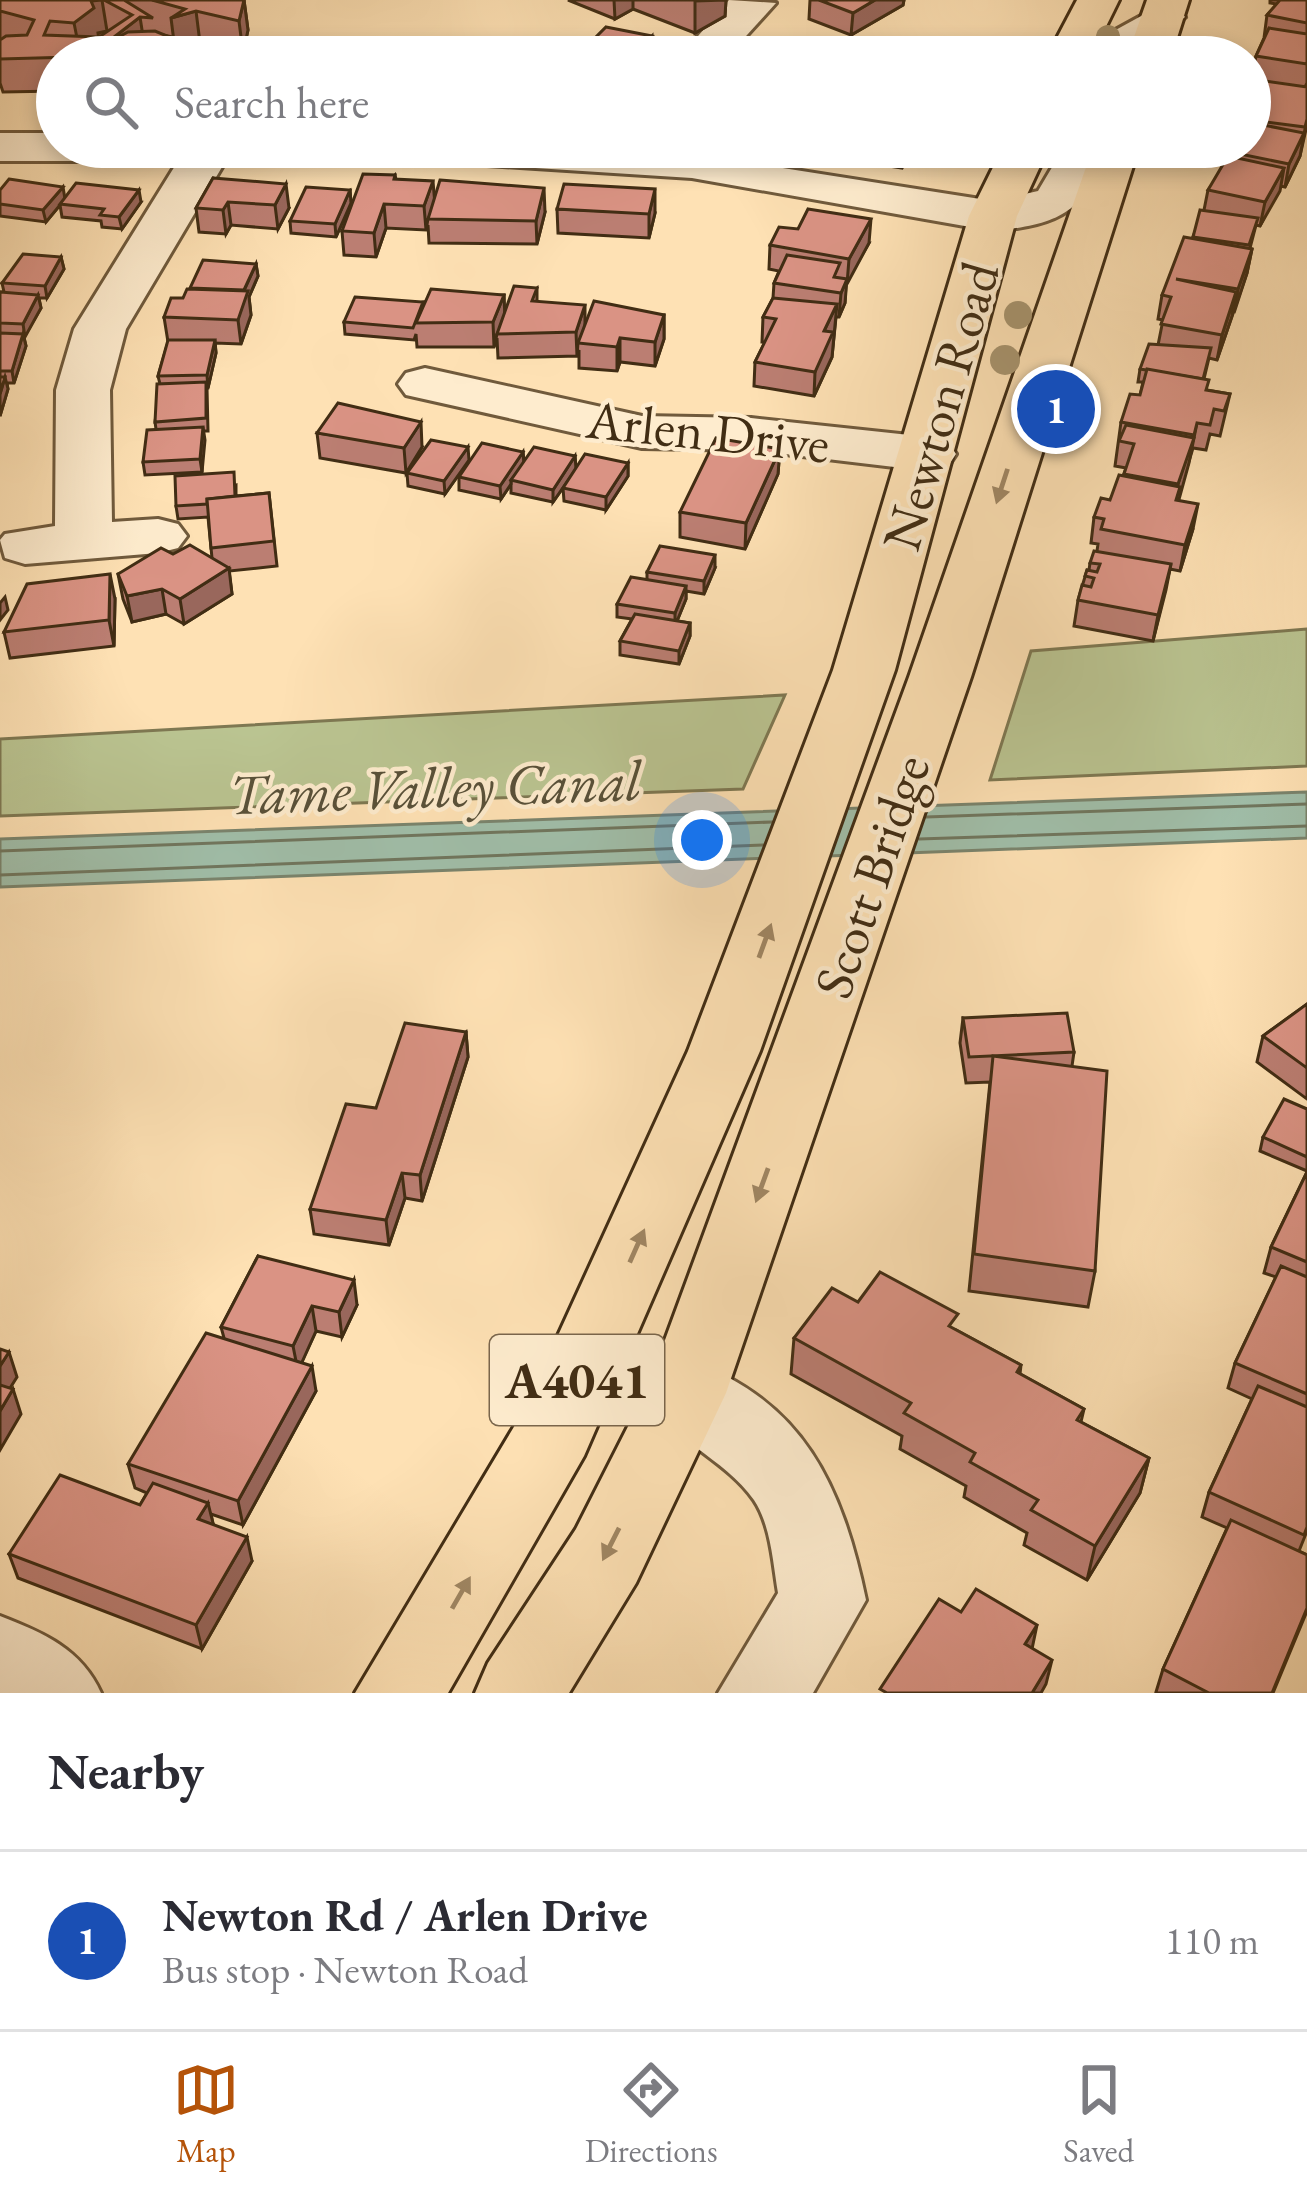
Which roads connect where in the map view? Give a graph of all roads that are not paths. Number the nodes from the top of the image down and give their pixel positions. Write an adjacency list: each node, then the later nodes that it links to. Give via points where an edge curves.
1 (1098, 0): 4 (highway)
2 (752, 2): 3 (street)
3 (721, 36)
4 (1080, 36)
5 (0, 147): 6 (street)
6 (36, 147)
7 (197, 168): 17 (street, via 100,329 83,390)
8 (715, 168): 12 (street)
9 (1016, 168): 12 (highway, Newton Road / A4041)
10 (1078, 168): 12 (street, via 1068,193 1039,212)
11 (1108, 168): 13 (highway, Newton Road / A4041)
12 (993, 216): 13 (street); 15 (highway, Newton Road / A4041)
13 (1077, 255): 20 (highway, Newton Road / A4041, one-way to 20)
14 (425, 384): 15 (street, Arlen Drive, via 477,418)
15 (928, 454): 19 (highway, Newton Road / A4041)
16 (158, 536): 17 (street)
17 (84, 540): 18 (street)
18 (26, 546)
19 (864, 670): 24 (highway, Scott Bridge / A4041, one-way to 19, via 555,1431 724,1051)
20 (940, 677): 21 (highway, Scott Bridge / A4041, one-way to 21)
21 (686, 1393): 25 (highway, A4041, one-way to 25, via 605,1556); 26 (street, via 776,1458 805,1507 823,1600)
22 (0, 1657): 23 (street)
23 (56, 1693)
24 (400, 1693)
25 (520, 1693)
26 (763, 1693)

